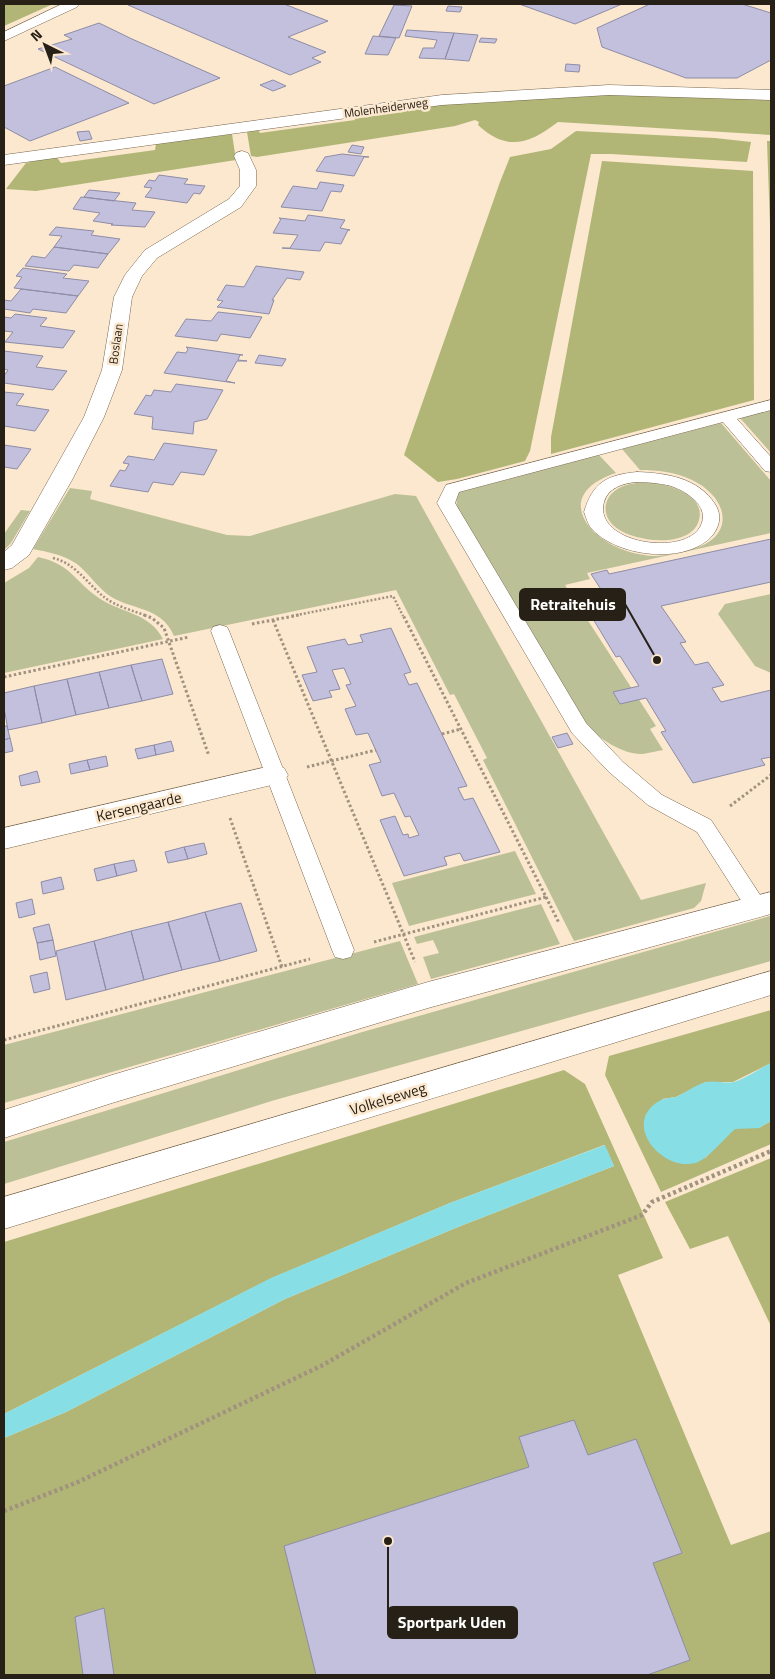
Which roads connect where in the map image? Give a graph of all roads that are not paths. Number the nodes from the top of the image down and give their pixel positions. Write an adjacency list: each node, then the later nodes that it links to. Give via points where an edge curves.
1 (72, 4): 2 (street)
2 (4, 37)
3 (771, 95): 5 (street, Molenheiderweg, via 609,90 442,100)
4 (242, 156): 11 (street, Boslaan, via 248,170 248,186 235,203 151,254 134,275 123,297 112,370 94,417 61,480)
5 (4, 160)
6 (771, 405): 7 (lane)
7 (727, 417): 8 (lane); 9 (lane)
8 (608, 448): 10 (lane); 15 (lane, via 452,489 446,503 579,728 616,767 655,800 704,826)
9 (771, 467)
10 (633, 477): 10 (lane, via 609,485 594,502 593,512 606,532 633,546 659,549 683,546 706,532 711,512 697,492 670,480)
11 (12, 556)
12 (220, 631): 13 (lane)
13 (275, 775): 14 (street, Kersengaarde); 16 (lane)
14 (4, 839)
15 (764, 905): 18 (street, via 428,995)
16 (343, 950)
17 (771, 983): 19 (street, Volkelseweg)
18 (4, 1124)
19 (4, 1213)

